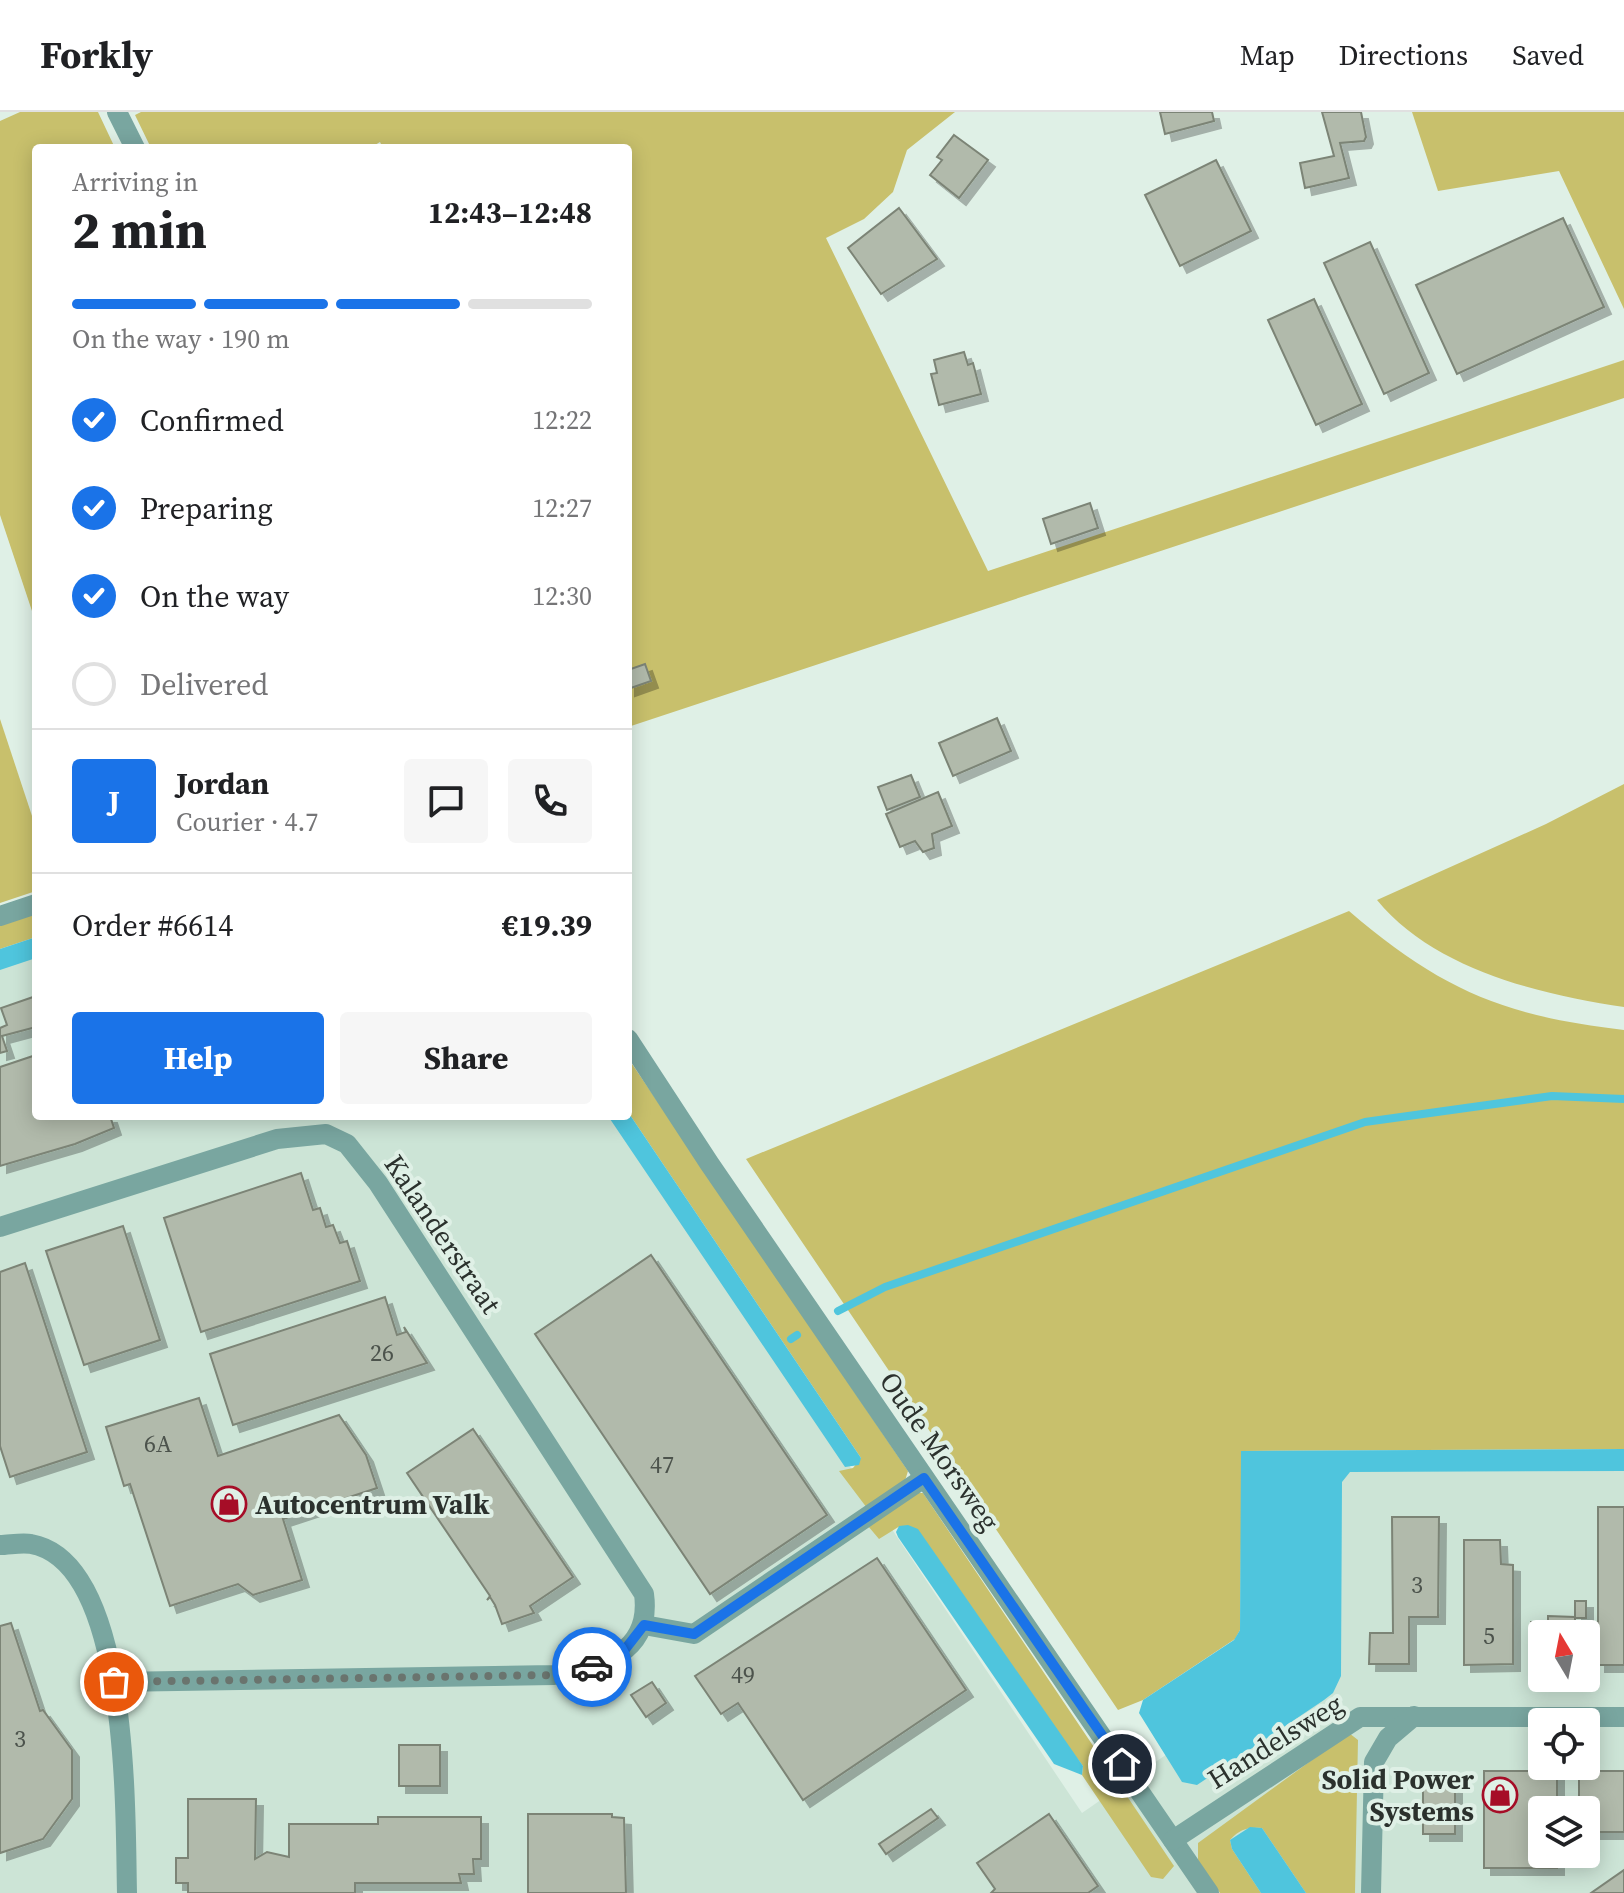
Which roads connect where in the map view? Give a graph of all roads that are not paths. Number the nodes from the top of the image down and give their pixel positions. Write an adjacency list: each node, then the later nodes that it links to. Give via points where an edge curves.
1 (117, 112): 2 (street)
2 (133, 144)
3 (32, 905): 4 (street)
4 (0, 916)
5 (632, 1045): 7 (street, Oude Morsweg)
6 (0, 1227): 9 (street, Kalanderstraat, via 277,1139 326,1134 347,1144 378,1183 639,1584 646,1607)
7 (924, 1478): 9 (street, via 694,1634); 13 (street, Oude Morsweg)
8 (0, 1545): 10 (street, via 32,1543 59,1558 84,1586)
9 (644, 1625): 10 (street, via 613,1659 554,1675)
10 (114, 1682): 14 (street, via 124,1754)
11 (1414, 1716): 12 (street, Handelsweg); 13 (street, Handelsweg, via 1360,1717); 16 (street, via 1388,1738 1374,1762)
12 (1624, 1717)
13 (1173, 1840): 15 (street, Oude Morsweg)
14 (127, 1893)
15 (1209, 1893)
16 (1371, 1893)

